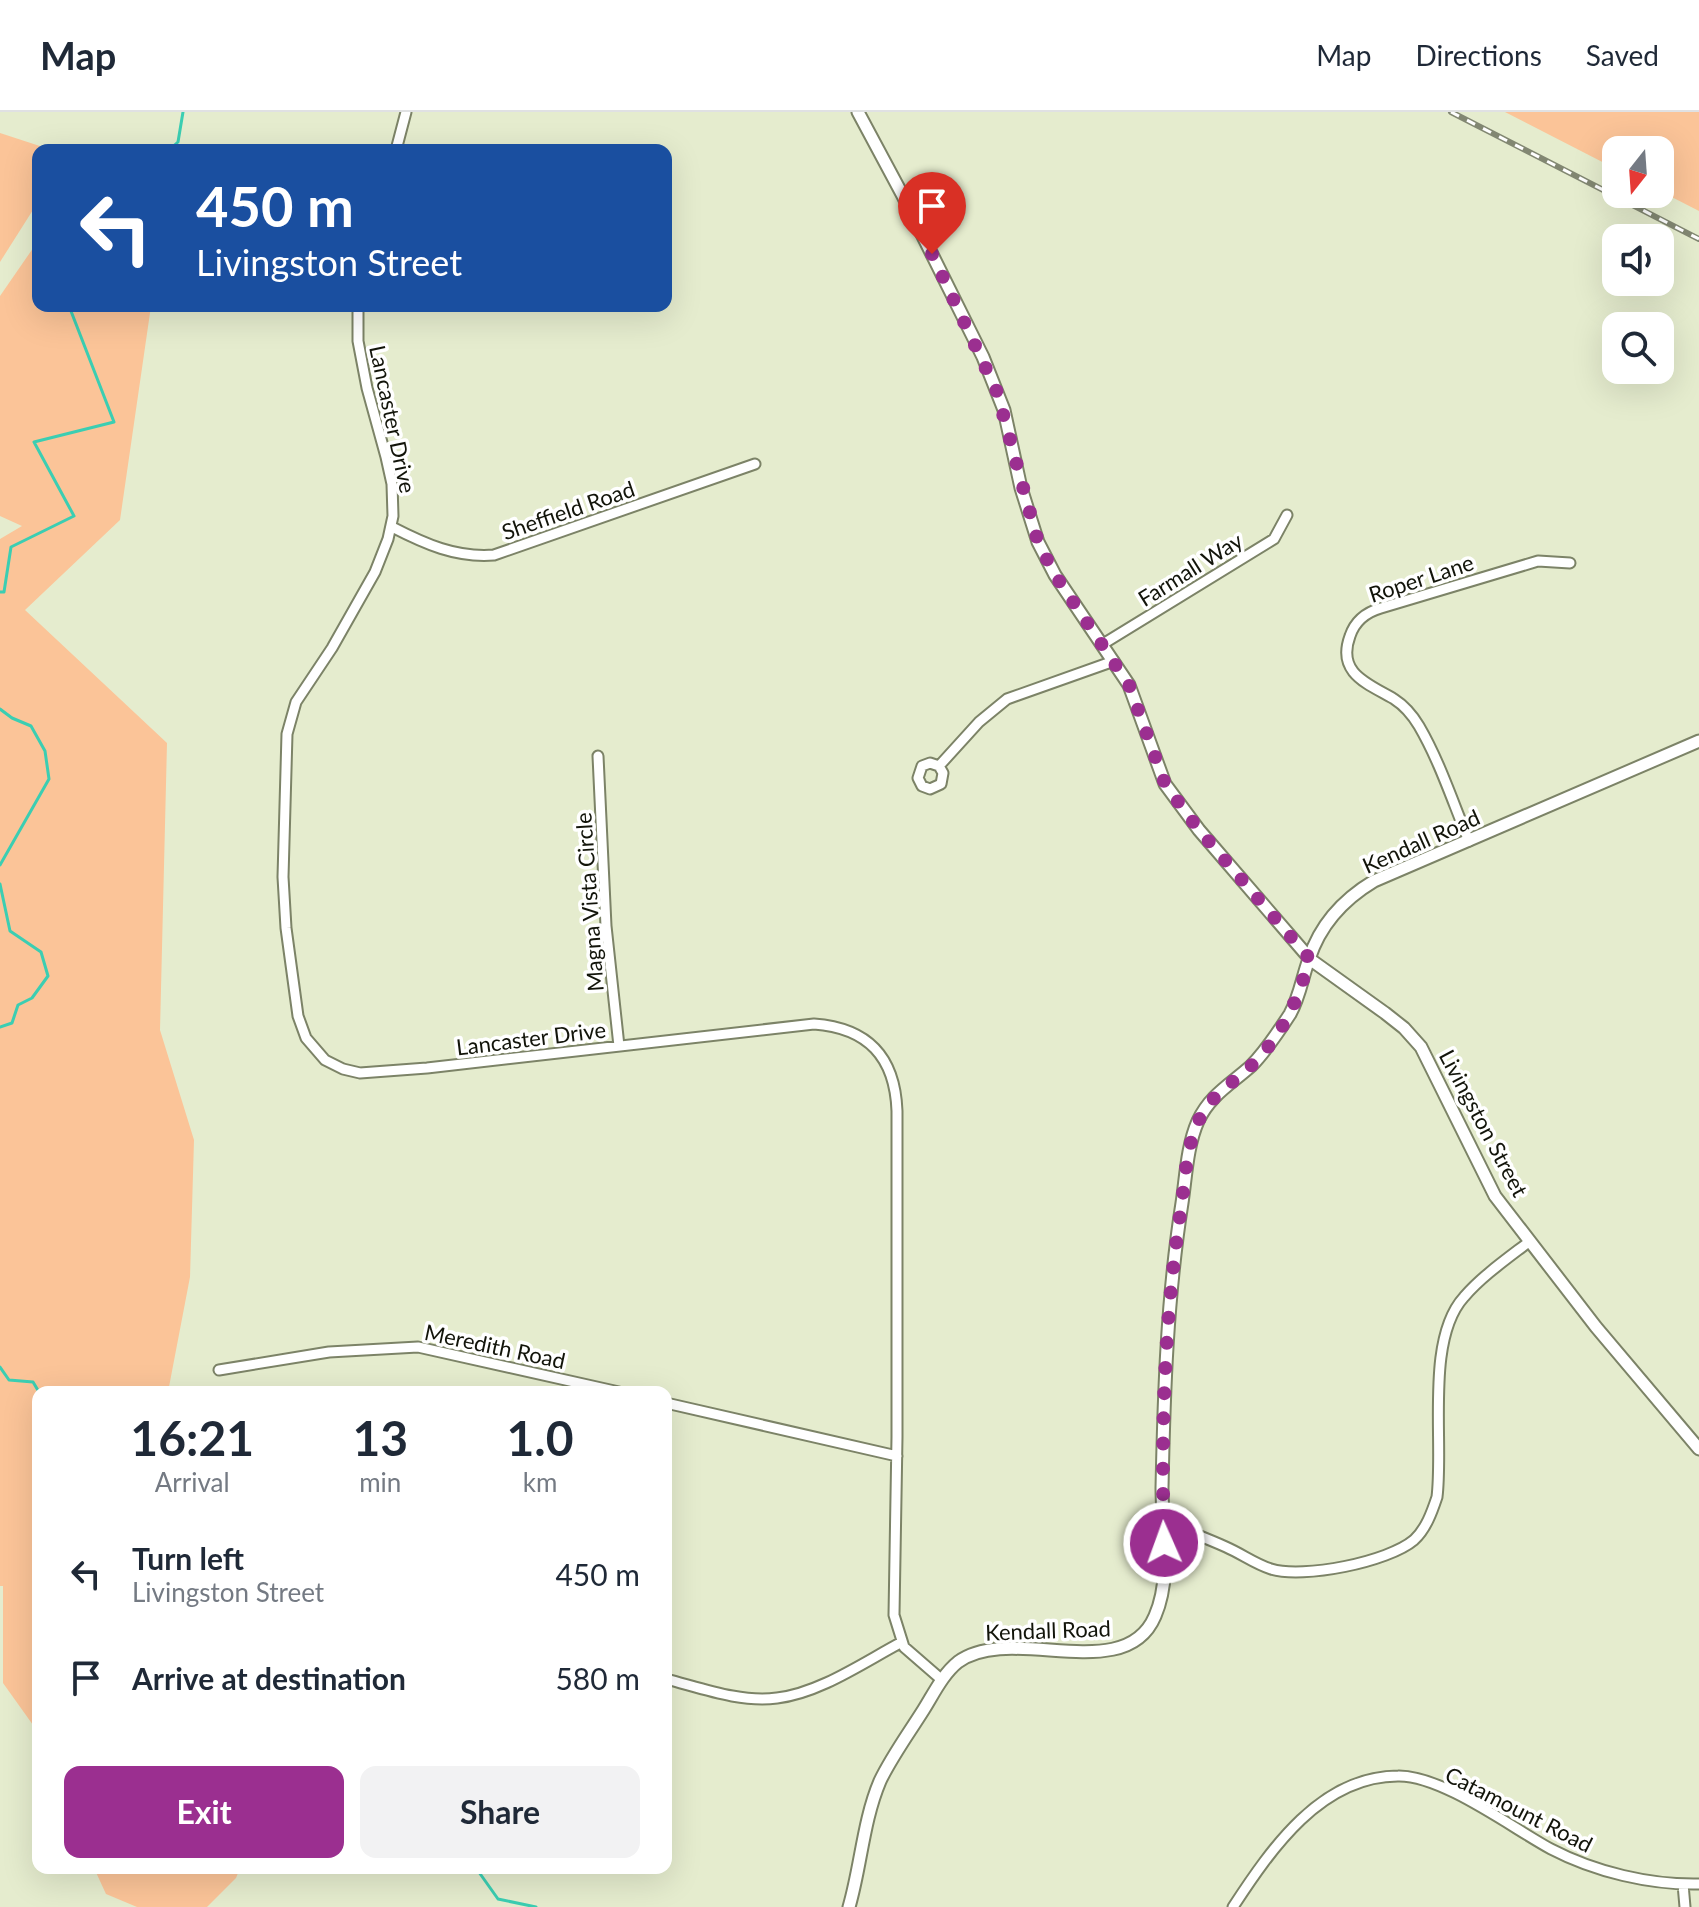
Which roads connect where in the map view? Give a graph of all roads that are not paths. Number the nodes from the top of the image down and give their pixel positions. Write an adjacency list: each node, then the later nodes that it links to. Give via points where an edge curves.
1 (406, 112): 3 (street)
2 (858, 112): 9 (street, Livingston Street, via 983,357 1004,410 1038,542)
3 (398, 144)
4 (358, 312): 7 (street, Lancaster Drive, via 358,341 392,484)
5 (755, 464): 7 (street, Sheffield Road, via 494,555 455,553)
6 (1287, 515): 9 (street, Farmall Way, via 1274,539)
7 (392, 527): 16 (street, Lancaster Drive, via 375,572 296,702 287,734 283,877 301,1030 325,1060 360,1073)
8 (1570, 563): 14 (street, Roper Lane, via 1538,561 1373,610 1350,635 1351,668 1362,682 1412,715)
9 (1103, 644): 10 (street, Livingston Street)
10 (1114, 661): 13 (street, via 1007,699); 15 (street, Livingston Street, via 1129,685 1165,784)
11 (1699, 741): 14 (street, Kendall Road)
12 (598, 756): 16 (street, Magna Vista Circle, via 606,926)
13 (939, 766)
14 (1469, 841): 15 (street, Kendall Road, via 1354,893 1337,909)
15 (1309, 958): 17 (street, Livingston Street, via 1404,1028 1421,1047 1495,1196); 23 (street, Kendall Road, via 1291,1011 1255,1062 1207,1104 1192,1139 1169,1306)
16 (619, 1046): 22 (street, Lancaster Drive, via 814,1024 862,1036 884,1061 897,1111)
17 (1530, 1241): 21 (street, Livingston Street); 23 (street, via 1462,1298 1451,1316 1440,1357 1437,1497 1412,1541 1342,1567 1292,1573)
18 (219, 1370): 19 (street, Meredith Road, via 329,1352 418,1347)
19 (592, 1386)
20 (672, 1404): 22 (street)
21 (1699, 1449)
22 (897, 1456): 24 (street, Lancaster Drive, via 894,1615)
23 (1163, 1521): 26 (street, Kendall Road, via 1161,1594 1155,1616 1134,1643 1100,1651 985,1650 959,1662)
24 (902, 1642): 25 (street, via 796,1695 775,1699); 26 (street)
25 (672, 1680)
26 (942, 1680): 29 (street, Kendall Road, via 879,1783)
27 (1683, 1884): 28 (street, Catamount Road); 30 (street, Catamount Road, via 1593,1866 1555,1851 1438,1786 1399,1776 1359,1782 1319,1805 1271,1853); 31 (street)
28 (1699, 1884)
29 (849, 1907)
30 (1233, 1907)
31 (1685, 1907)

